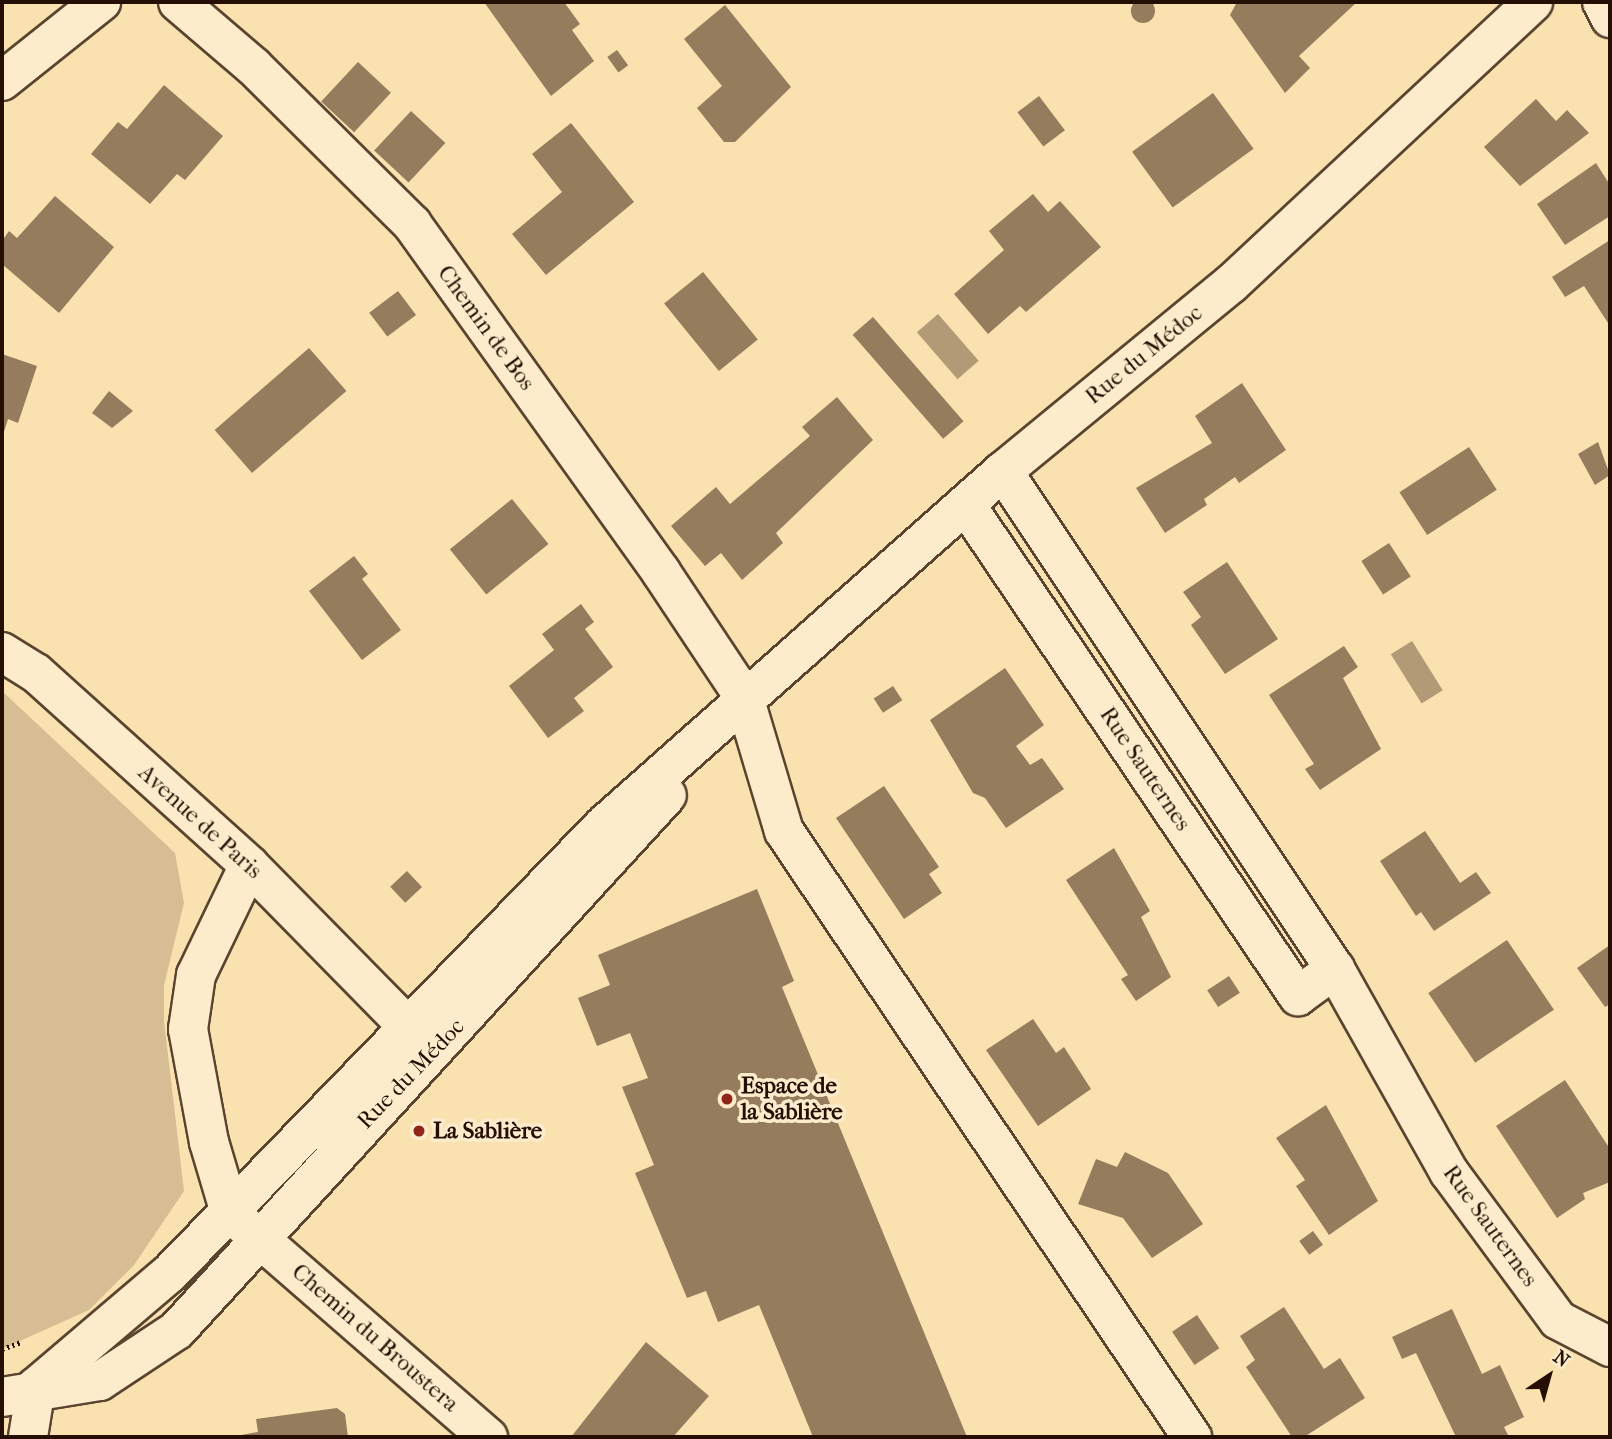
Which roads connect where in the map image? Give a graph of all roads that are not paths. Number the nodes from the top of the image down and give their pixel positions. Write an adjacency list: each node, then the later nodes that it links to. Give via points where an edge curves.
1 (101, 2): 6 (street)
2 (178, 2): 10 (street, Chemin de Bos, via 254,67 412,224)
3 (1533, 2): 7 (street, Rue du Médoc, via 1231,284)
4 (1602, 2): 5 (street)
5 (1610, 18)
6 (2, 81)
7 (1003, 471): 8 (street, Rue du Médoc); 12 (street, Rue Sauternes)
8 (967, 505): 10 (street, Rue du Médoc); 12 (street, Rue Sauternes, via 1298,996)
9 (2, 652): 11 (street, Avenue de Paris, via 36,673)
10 (744, 697): 13 (street, Rue du Médoc); 14 (street, Rue du Médoc, via 626,843); 21 (street, Chemin de Bos, via 784,831)
11 (250, 865): 13 (street, Avenue de Paris); 15 (street, via 196,975 188,1029 209,1142)
12 (1335, 969): 17 (street, Rue Sauternes, via 1449,1172 1558,1320)
13 (395, 1015): 14 (street, Avenue de Paris); 15 (street, Rue du Médoc)
14 (433, 1051): 16 (street, Rue du Médoc)
15 (230, 1213): 16 (street, Chemin du Broustera); 18 (street, Rue du Médoc, via 144,1299)
16 (261, 1238): 18 (street, Rue du Médoc, via 177,1330 100,1381); 20 (street, Chemin du Broustera)
17 (1610, 1347)
18 (19, 1392): 19 (street)
19 (28, 1437)
20 (488, 1437)
21 (1192, 1437)

